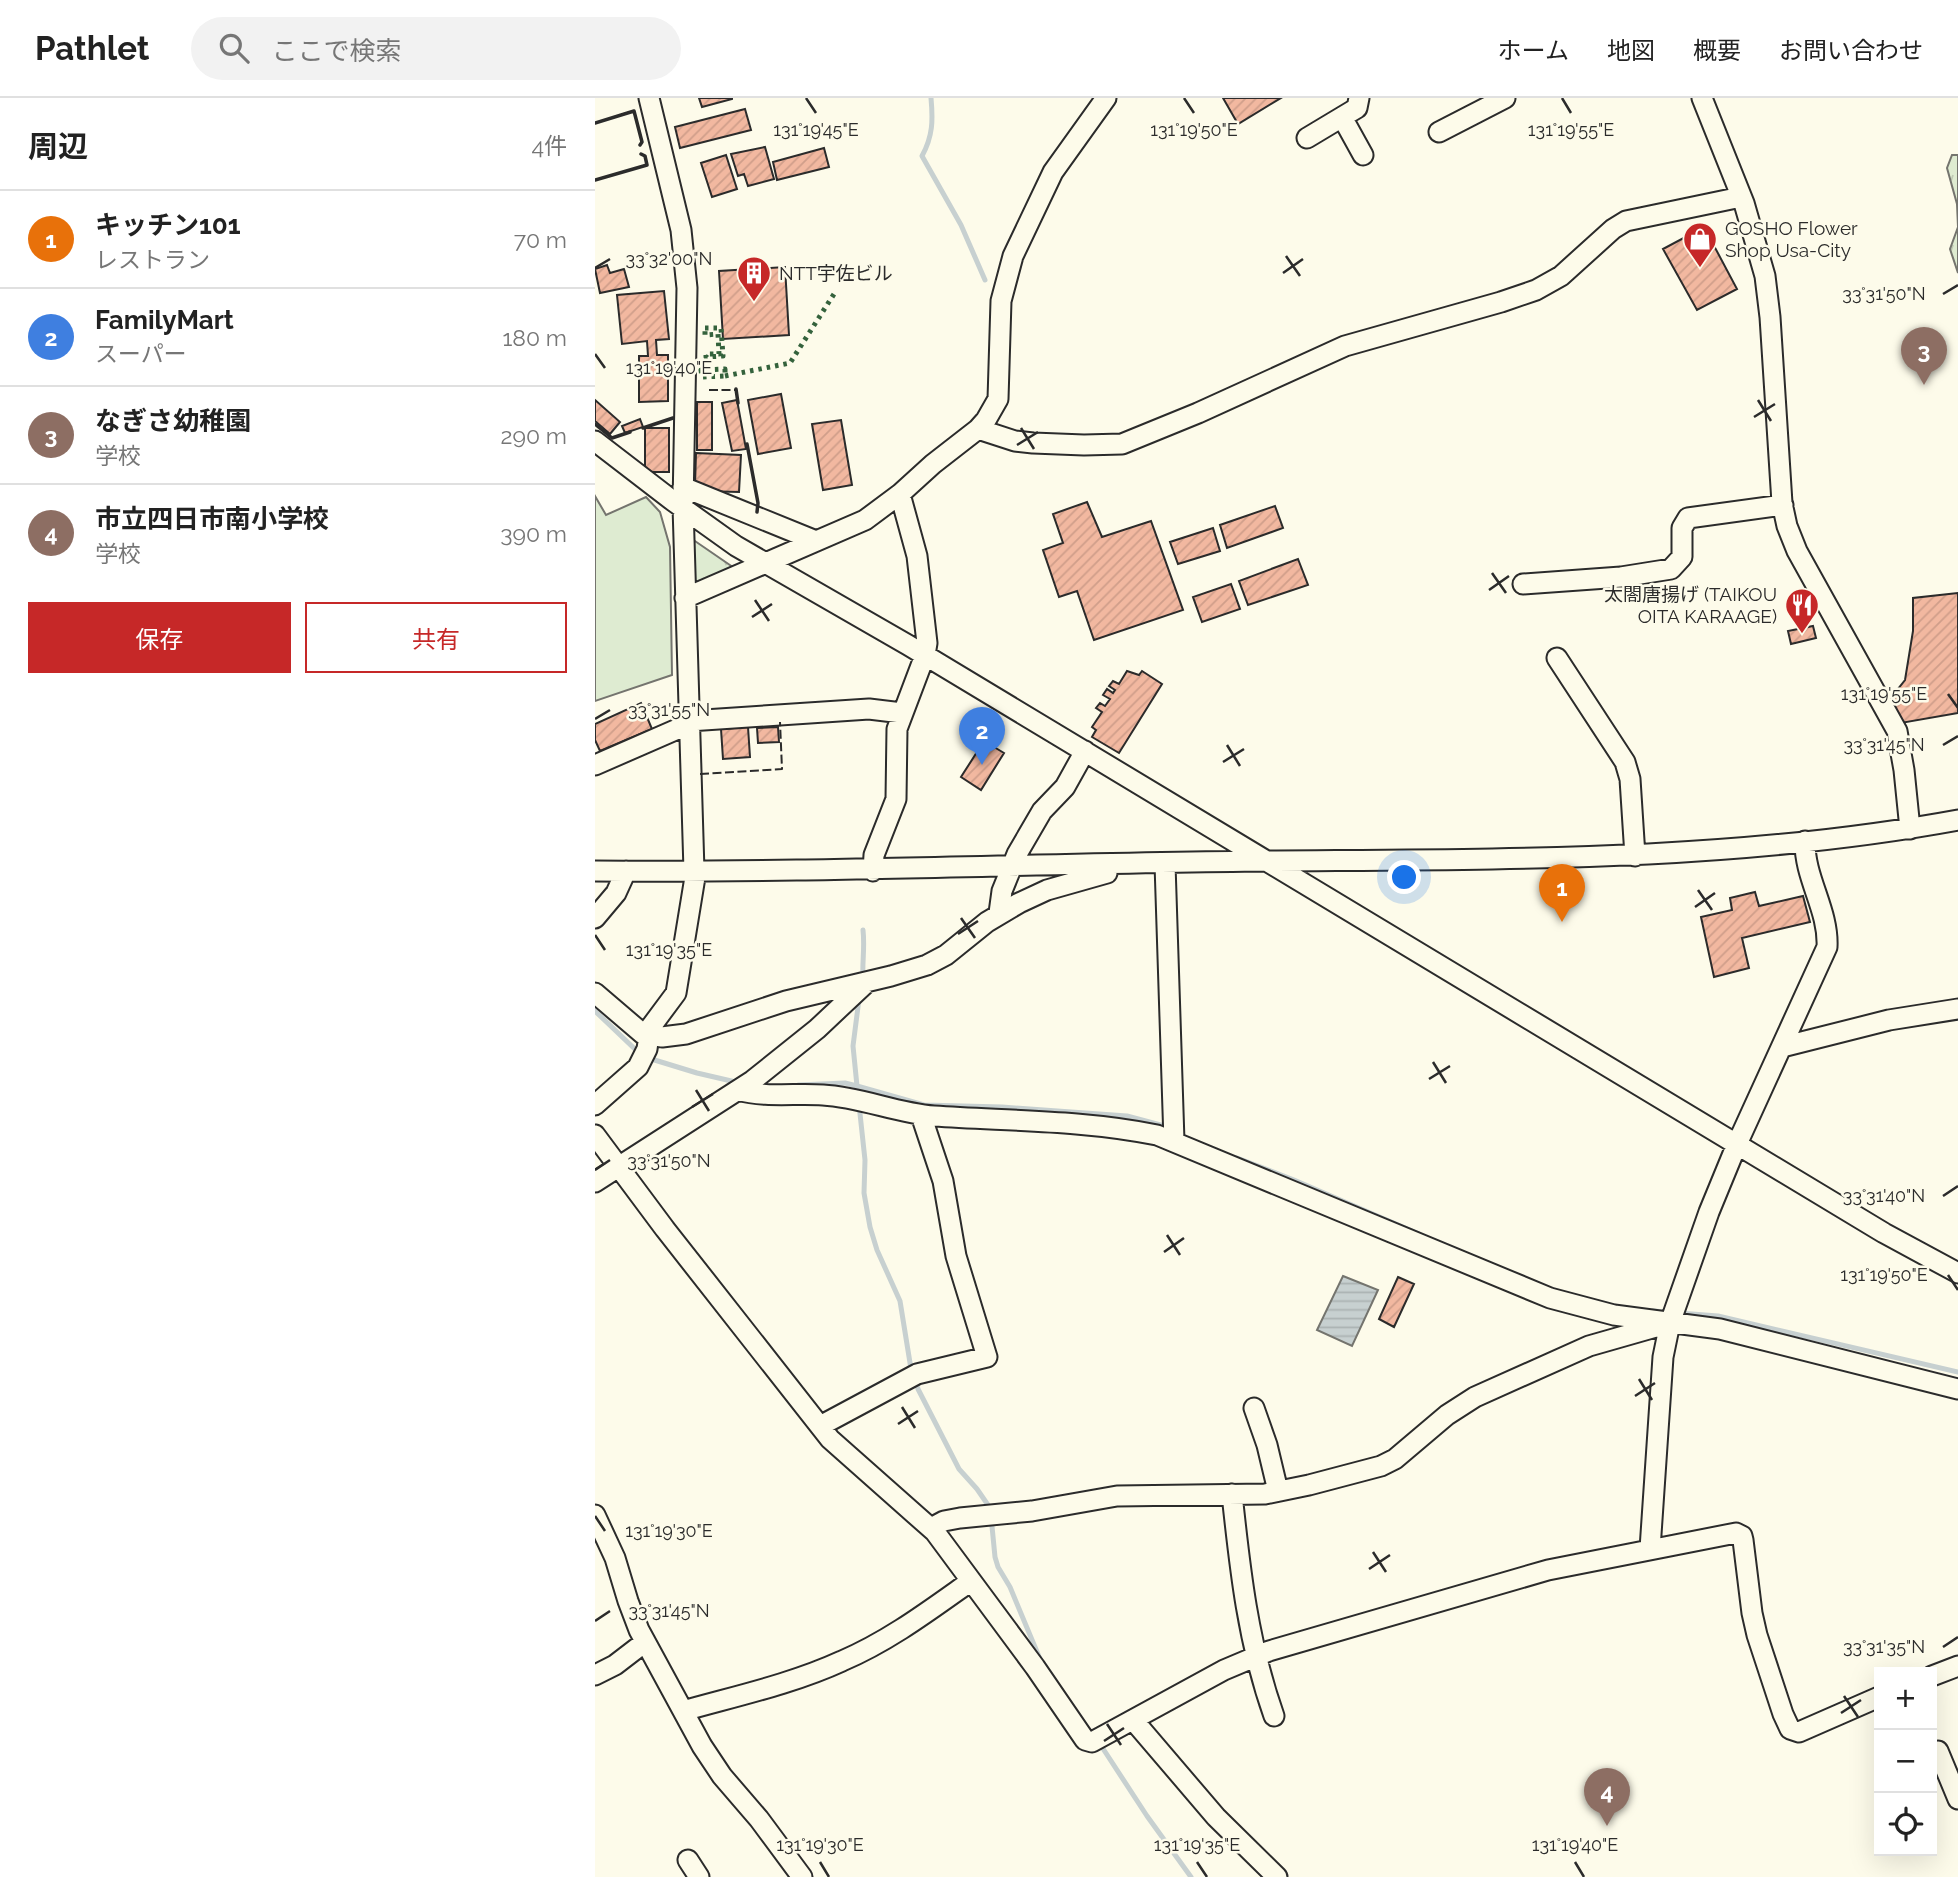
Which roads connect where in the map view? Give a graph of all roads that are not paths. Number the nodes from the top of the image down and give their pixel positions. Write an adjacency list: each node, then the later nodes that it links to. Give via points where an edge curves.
1 (649, 98): 13 (street, via 685,263)
2 (1105, 98): 11 (street, via 1053,172 1013,256 1001,301 998,399)
3 (1359, 98): 6 (street, via 1357,108)
4 (1506, 98): 7 (street)
5 (1702, 98): 10 (street)
6 (1342, 117): 8 (street); 9 (street)
7 (1439, 132)
8 (1307, 138)
9 (1363, 155)
10 (1741, 197): 11 (street, via 1626,221 1561,276 1537,290 1345,346 1122,444 1033,443); 15 (street, via 1767,289)
11 (978, 429): 14 (street)
12 (595, 441): 16 (street)
13 (684, 487): 16 (street); 17 (street)
14 (900, 494): 17 (street, via 865,520); 21 (street, via 917,555)
15 (1783, 505): 19 (street, via 1688,518 1682,528 1682,557 1671,569); 28 (street, via 1797,551 1897,731)
16 (683, 509): 18 (street); 20 (street)
17 (816, 541): 18 (street)
18 (764, 564): 20 (street); 21 (street)
19 (1523, 584)
20 (685, 598): 24 (street)
21 (925, 655): 23 (street); 25 (street)
22 (1557, 658): 30 (street, via 1625,762)
23 (902, 713): 24 (street, via 869,709); 38 (street, via 896,737 896,799 874,855)
24 (689, 722): 26 (street); 37 (street)
25 (1085, 751): 31 (street); 34 (street, via 1065,787 1042,811)
26 (595, 765)
27 (1958, 820): 28 (street)
28 (1910, 829): 29 (street)
29 (1805, 841): 30 (street); 45 (street, via 1806,867 1825,925 1827,947)
30 (1635, 856): 31 (street)
31 (1267, 861): 33 (street); 51 (street)
32 (1138, 864): 33 (street); 34 (street); 39 (street, via 1047,890)
33 (1165, 864): 50 (street)
34 (1010, 867): 38 (street); 39 (street)
35 (595, 871): 36 (street)
36 (626, 871): 37 (street); 40 (street, via 622,884)
37 (695, 871): 38 (street); 44 (street, via 676,992)
38 (873, 871)
39 (999, 913): 41 (street, via 937,960)
40 (595, 918)
41 (867, 981): 44 (street, via 786,1001 687,1034); 46 (street, via 798,1045)
42 (595, 993): 44 (street)
43 (1958, 1009): 45 (street)
44 (649, 1036): 47 (street, via 638,1067)
45 (1782, 1046): 51 (street)
46 (738, 1090): 48 (street, via 841,1097); 52 (street)
47 (595, 1105)
48 (921, 1115): 50 (street, via 1111,1126); 58 (street, via 943,1181 956,1256 987,1357 917,1374)
49 (595, 1135): 52 (street)
50 (1174, 1141): 55 (street, via 1550,1298 1614,1315)
51 (1737, 1144): 54 (street); 55 (street)
52 (618, 1167): 53 (street); 58 (street)
53 (595, 1182)
54 (1958, 1273)
55 (1672, 1317): 56 (street); 59 (street, via 1589,1346 1475,1397 1388,1463); 63 (street, via 1663,1357)
56 (1958, 1389)
57 (1254, 1408): 59 (street)
58 (820, 1426): 62 (street)
59 (1278, 1491): 60 (street)
60 (1232, 1494): 62 (street, via 1117,1496 960,1518); 66 (street)
61 (595, 1515): 65 (street)
62 (931, 1528): 64 (street)
63 (1650, 1549): 66 (street, via 1548,1570); 70 (street, via 1736,1533 1742,1536 1757,1635 1787,1725 1794,1732)
64 (971, 1581): 71 (street, via 900,1630 841,1662); 73 (street, via 1085,1740 1092,1742)
65 (645, 1642): 69 (street); 71 (street)
66 (1255, 1656): 72 (street); 73 (street)
67 (1958, 1666): 68 (street)
68 (1937, 1674)
69 (595, 1675)
70 (1874, 1700)
71 (683, 1711): 78 (street, via 716,1768)
72 (1274, 1716)
73 (1134, 1721): 79 (street, via 1216,1817)
74 (1938, 1751): 75 (street)
75 (1958, 1799)
76 (688, 1860): 77 (street)
77 (699, 1877)
78 (801, 1877)
79 (1277, 1877)

